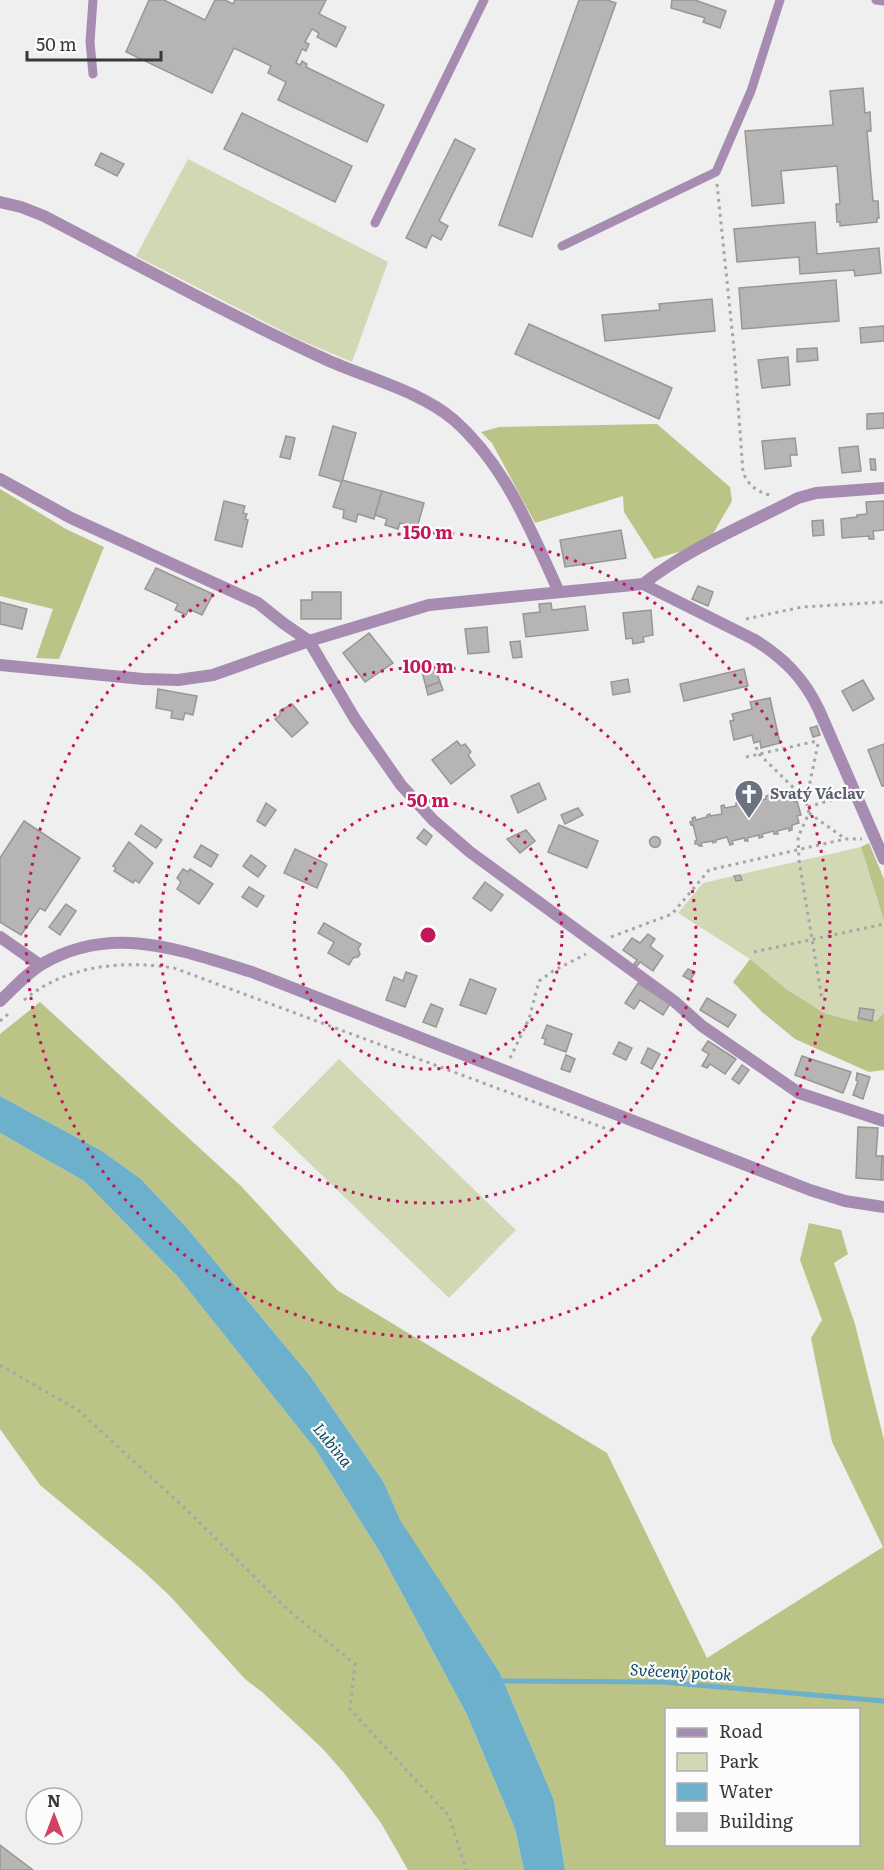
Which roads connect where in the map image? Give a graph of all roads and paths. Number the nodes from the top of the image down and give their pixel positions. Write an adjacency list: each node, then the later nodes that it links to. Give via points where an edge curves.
1 (93, 0): 6 (lane)
2 (484, 0): 9 (lane)
3 (780, 0): 7 (lane, via 751,91)
4 (876, 0): 5 (lane)
5 (884, 1)
6 (93, 74)
7 (716, 172): 10 (lane); 13 (path, via 743,472 753,488 766,494)
8 (0, 202): 15 (street, via 44,216 327,360 440,409 473,440 508,486)
9 (375, 223)
10 (562, 246)
11 (0, 479): 18 (street, via 71,518 258,603)
12 (884, 488): 13 (street)
13 (798, 498): 14 (street, via 687,554)
14 (643, 584): 15 (street); 17 (street)
15 (559, 592): 18 (street, via 429,605)
16 (884, 602): 17 (path, via 802,607)
17 (726, 625): 20 (street, via 769,649 798,674)
18 (309, 641): 19 (street, via 213,675 178,680); 36 (street, via 355,719 401,785 470,852)
19 (0, 665)
20 (830, 734): 21 (path); 25 (street)
21 (818, 741): 23 (path); 26 (path)
22 (756, 747): 23 (path)
23 (759, 754): 24 (path); 26 (path)
24 (746, 757)
25 (856, 793): 27 (path); 29 (street)
26 (806, 801): 27 (path)
27 (808, 807): 28 (path)
28 (809, 813): 30 (path); 31 (path, via 798,837)
29 (875, 836): 30 (path, via 856,841); 32 (street)
30 (846, 839): 31 (path)
31 (798, 851): 35 (path); 36 (path, via 710,870 672,914)
32 (884, 859)
33 (884, 924): 35 (path)
34 (0, 937): 38 (street)
35 (813, 939): 37 (path); 39 (path)
36 (597, 946): 44 (path, via 539,981 529,1019); 45 (street, via 799,1093)
37 (754, 952)
38 (40, 965): 40 (street); 44 (street, via 75,951 111,943 144,943 177,950 252,972)
39 (822, 1000)
40 (0, 1001)
41 (22, 1003): 46 (path, via 41,987 75,971 145,965 174,968)
42 (14, 1009): 43 (path)
43 (0, 1021)
44 (505, 1072): 47 (street, via 810,1190)
45 (884, 1121)
46 (621, 1134)
47 (884, 1207)
48 (0, 1365): 49 (path, via 78,1410 288,1610 355,1664 350,1709 449,1815)
49 (466, 1870)

